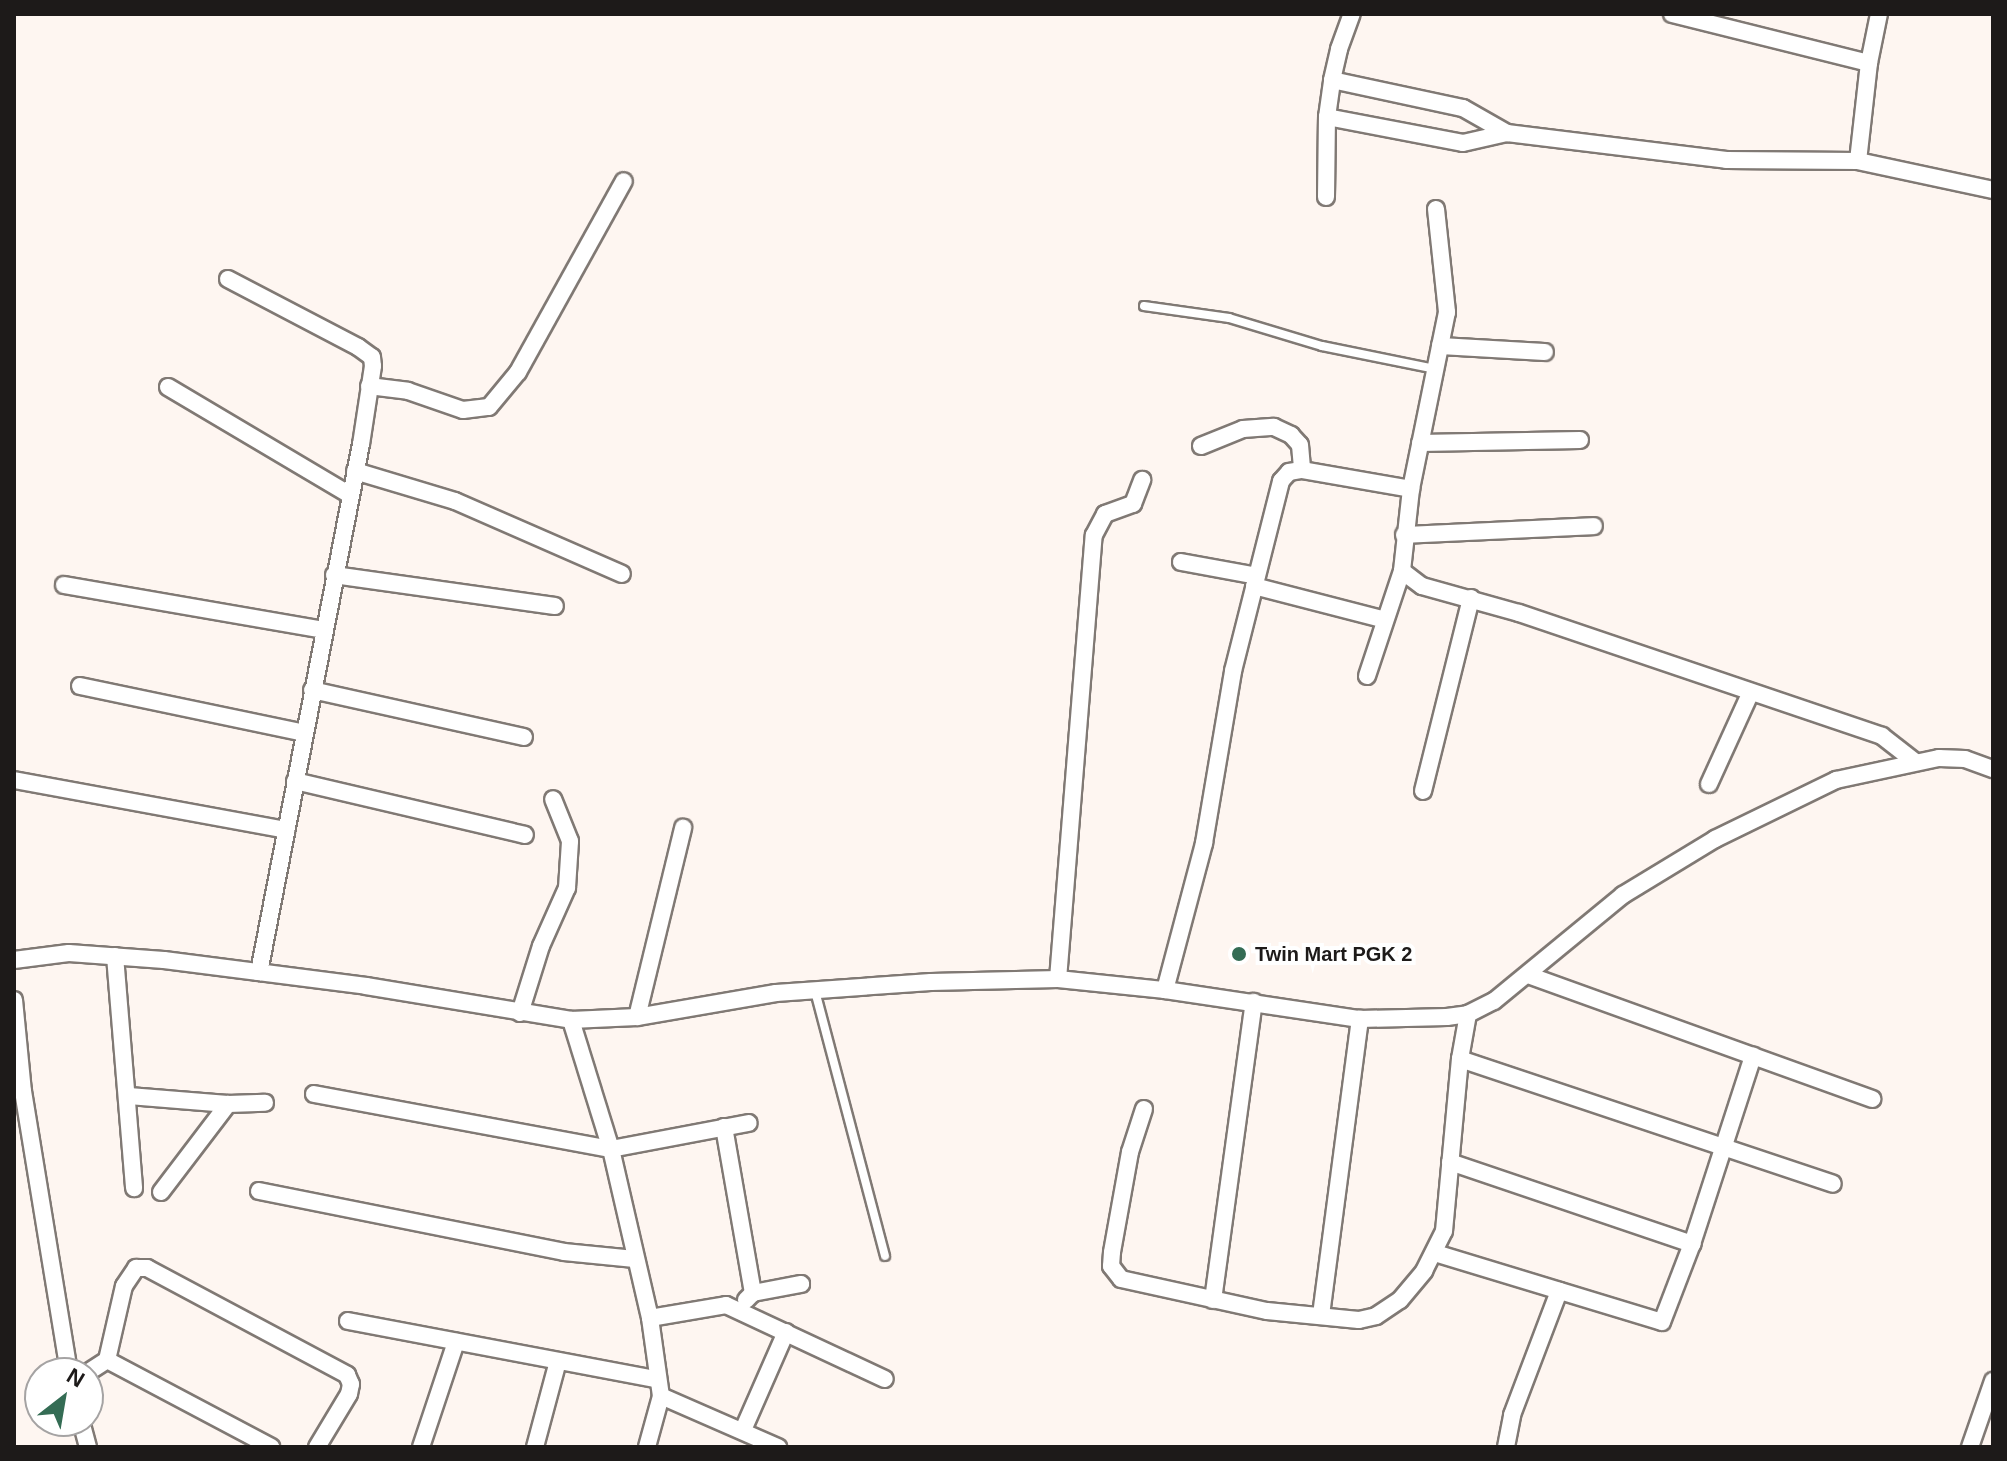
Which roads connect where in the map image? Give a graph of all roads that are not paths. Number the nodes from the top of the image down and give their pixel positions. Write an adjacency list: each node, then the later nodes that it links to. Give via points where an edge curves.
1 (1352, 14): 5 (street)
2 (1672, 14): 4 (street)
3 (1879, 14): 4 (street)
4 (1869, 63): 8 (street)
5 (1332, 80): 6 (street); 7 (street, via 1463,108)
6 (1327, 117): 7 (street, via 1463,143); 11 (street)
7 (1507, 133): 8 (street, via 1726,160)
8 (1858, 161): 10 (street)
9 (624, 181): 18 (street, via 518,372 489,407 463,410 408,391)
10 (1993, 190)
11 (1326, 197)
12 (1436, 209): 15 (street, via 1447,298)
13 (228, 279): 18 (street, via 368,352 373,366)
14 (1144, 306): 17 (lane, via 1229,318 1346,352)
15 (1440, 346): 16 (street); 17 (street)
16 (1545, 352)
17 (1435, 369): 21 (street)
18 (369, 386): 24 (street)
19 (168, 387): 27 (street)
20 (1580, 440): 21 (street)
21 (1420, 443): 26 (street)
22 (1201, 446): 23 (street, via 1243,429 1274,427 1300,445)
23 (1302, 470): 26 (street); 34 (street, via 1289,472 1281,481)
24 (355, 471): 27 (street); 32 (street, via 455,501)
25 (1142, 480): 60 (street, via 1133,504 1105,514 1094,535)
26 (1411, 489): 29 (street)
27 (350, 495): 33 (street)
28 (1594, 526): 29 (street)
29 (1404, 535): 31 (street)
30 (1181, 562): 34 (street)
31 (1402, 571): 36 (street, via 1422,586); 38 (street)
32 (622, 574)
33 (334, 575): 37 (street); 39 (street)
34 (1255, 581): 38 (street); 61 (street, via 1233,671 1204,843)
35 (64, 585): 39 (street)
36 (1471, 598): 43 (street); 51 (street)
37 (555, 606)
38 (1385, 620): 40 (street)
39 (324, 630): 42 (street)
40 (1367, 676)
41 (80, 686): 44 (street)
42 (312, 690): 44 (street); 45 (street)
43 (1750, 694): 46 (street, via 1882,736); 50 (street)
44 (304, 733): 49 (street)
45 (524, 737)
46 (1914, 761): 47 (street, via 1965,759); 59 (street, via 1836,780 1715,839 1623,895)
47 (1993, 769)
48 (14, 780): 54 (street)
49 (295, 781): 54 (street); 55 (street)
50 (1709, 784)
51 (1423, 791)
52 (553, 799): 65 (street, via 570,841 567,888)
53 (683, 828): 67 (street)
54 (286, 830): 58 (street)
55 (525, 835)
56 (115, 956): 57 (street, via 69,953); 58 (street); 73 (street)
57 (14, 960)
58 (259, 972): 65 (street)
59 (1528, 975): 66 (street); 70 (street)
60 (1058, 979): 61 (street); 62 (street)
61 (1165, 990): 64 (street)
62 (815, 991): 67 (street, via 731,999); 89 (lane)
63 (14, 1000): 101 (street, via 23,1091)
64 (1254, 1002): 68 (street); 94 (street)
65 (520, 1013): 69 (street)
66 (1468, 1014): 68 (street); 71 (street)
67 (637, 1017): 69 (street)
68 (1360, 1019): 96 (street)
69 (571, 1020): 81 (street)
70 (1753, 1056): 74 (street); 80 (street)
71 (1460, 1059): 80 (street); 82 (street)
72 (314, 1094): 81 (street)
73 (129, 1096): 76 (street); 84 (street)
74 (1872, 1099)
75 (265, 1103): 76 (street)
76 (228, 1104): 86 (street)
77 (1144, 1109): 94 (street, via 1130,1152 1111,1266 1128,1284)
78 (749, 1123): 79 (street)
79 (724, 1127): 81 (street); 93 (street)
80 (1724, 1147): 83 (street); 87 (street)
81 (611, 1149): 90 (street)
82 (1450, 1162): 87 (street); 88 (street, via 1444,1231)
83 (1833, 1184)
84 (134, 1188)
85 (259, 1191): 90 (street, via 564,1252)
86 (161, 1192)
87 (1692, 1244): 92 (street, via 1662,1322)
88 (1435, 1253): 92 (street); 96 (street, via 1388,1310 1359,1320)
89 (885, 1256)
90 (635, 1259): 97 (street)
91 (801, 1284): 93 (street)
92 (1559, 1291): 115 (street, via 1512,1415)
93 (753, 1293): 95 (street)
94 (1213, 1300): 96 (street)
95 (735, 1308): 97 (street, via 718,1305); 99 (street)
96 (1321, 1315)
97 (650, 1318): 107 (street)
98 (348, 1321): 100 (street)
99 (786, 1332): 105 (street); 108 (street)
100 (456, 1342): 103 (street); 111 (street)
101 (66, 1357)
102 (107, 1360): 104 (street); 109 (street); 110 (street, via 124,1286 136,1268 147,1268 347,1375 349,1394)
103 (558, 1361): 107 (street); 112 (street)
104 (104, 1362)
105 (885, 1379)
106 (1993, 1381): 116 (street)
107 (658, 1387): 108 (street); 113 (street)
108 (743, 1430): 114 (street)
109 (271, 1447)
110 (317, 1447)
111 (421, 1447)
112 (535, 1447)
113 (647, 1447)
114 (778, 1447)
115 (1506, 1447)
116 (1970, 1447)

